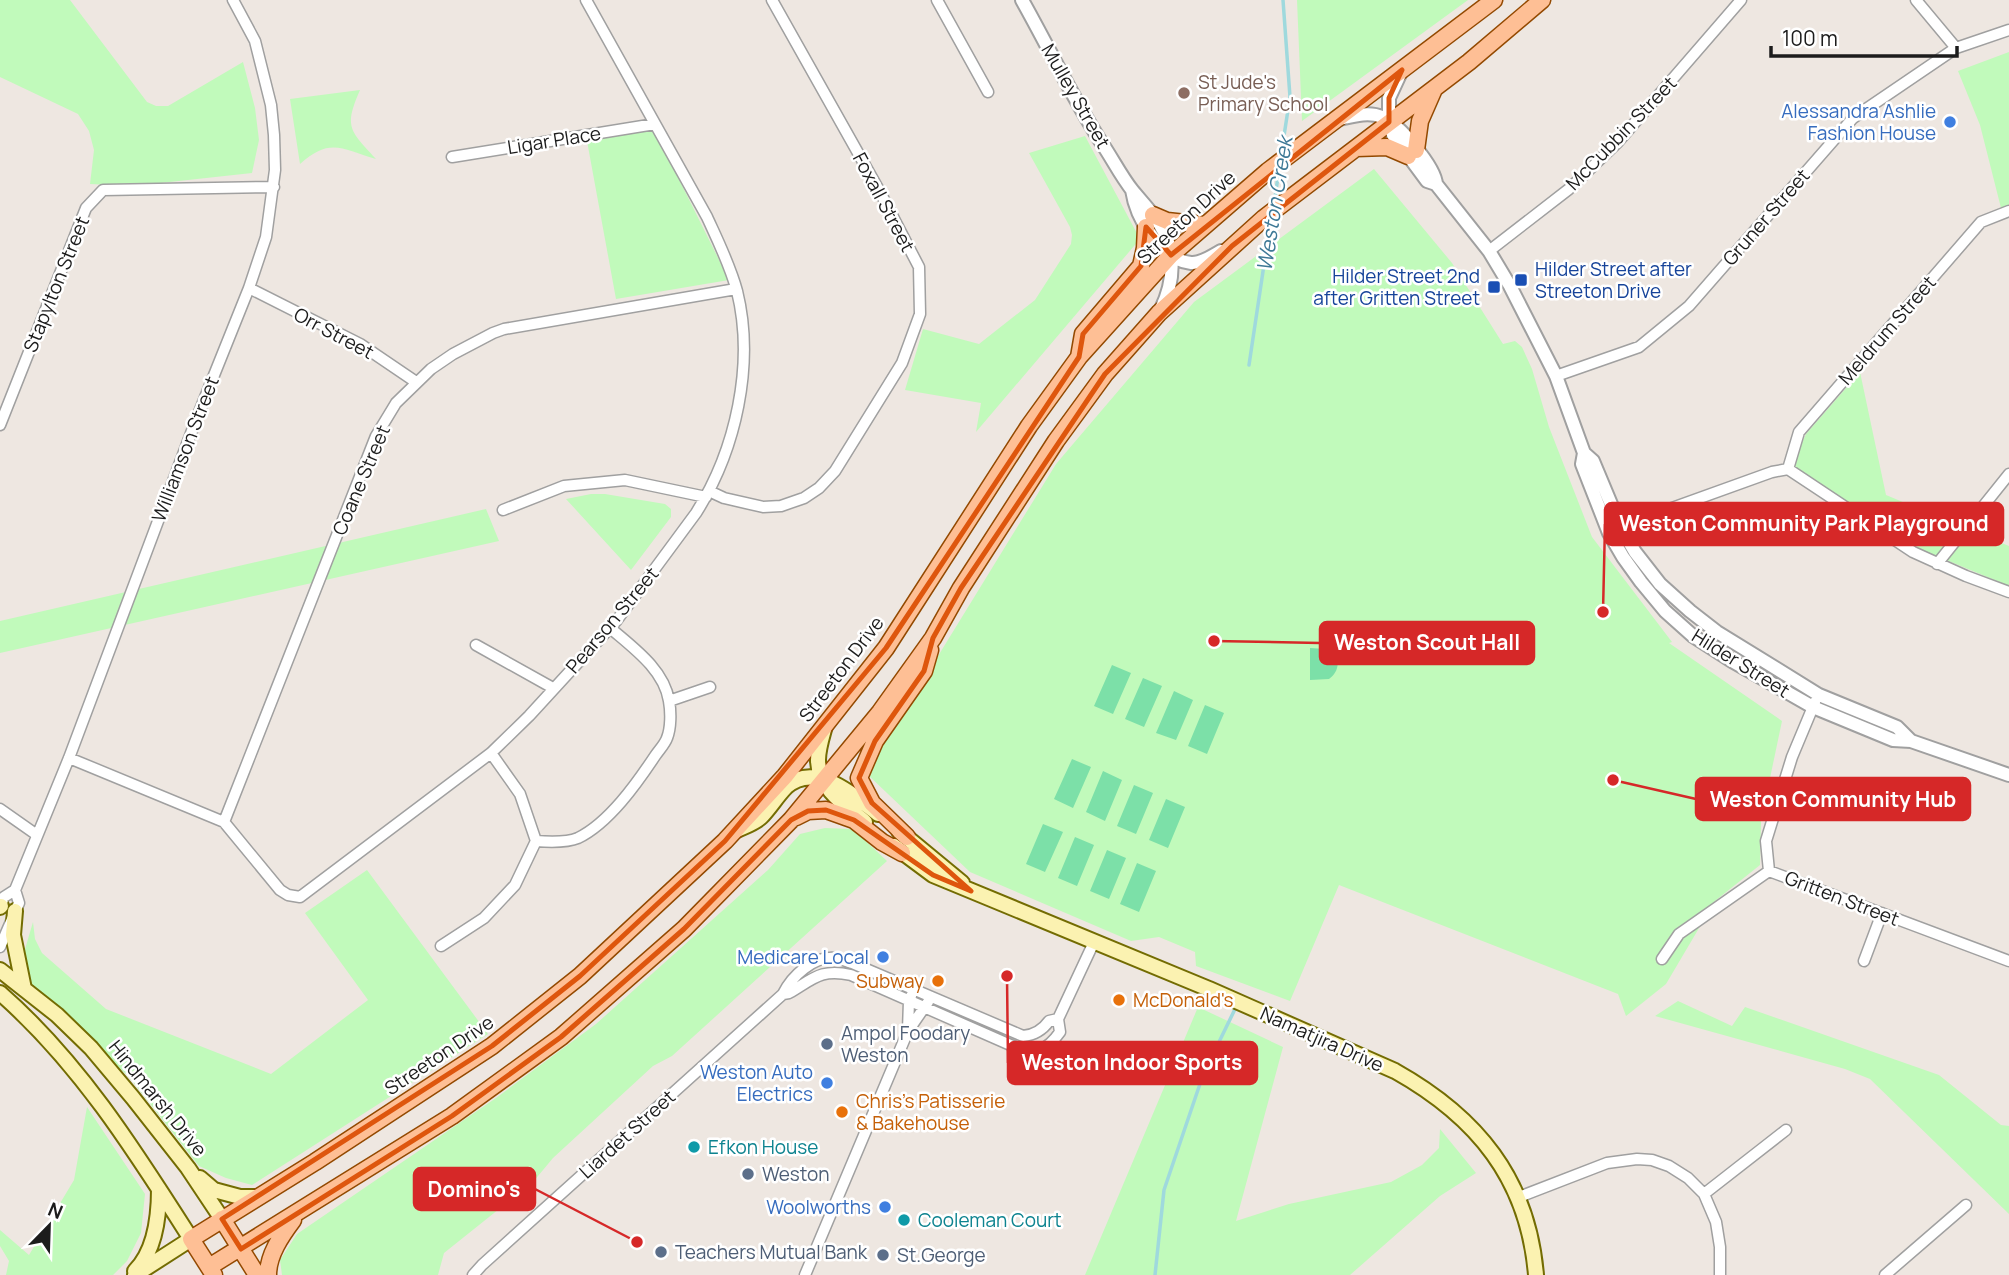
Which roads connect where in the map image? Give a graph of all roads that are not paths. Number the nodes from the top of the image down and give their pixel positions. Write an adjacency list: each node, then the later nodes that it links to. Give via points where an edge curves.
1 (233, 0): 21 (street, Williamson Street, via 255,41 269,94)
2 (586, 0): 17 (street, Pearson Street)
3 (772, 0): 38 (street, Foxall Street, via 919,267 920,314 902,363 835,471 819,488 781,506)
4 (937, 0): 14 (street)
5 (1022, 0): 23 (street, Mulley Street, via 1132,190 1134,204)
6 (1494, 0): 12 (main road, Streeton Drive)
7 (1542, 0): 13 (main road)
8 (1741, 0): 26 (street, McCubbin Street, via 1618,142 1569,189)
9 (1916, 0): 11 (street)
10 (2009, 30): 11 (street, Gruner Street)
11 (1956, 48): 32 (street, Gruner Street, via 1853,118 1679,315 1639,347)
12 (1402, 69): 15 (main road, Streeton Drive); 16 (street, via 1389,98)
13 (1435, 87): 16 (main road); 19 (main road)
14 (988, 93)
15 (1334, 121): 16 (street, via 1370,114); 24 (main road, Streeton Drive)
16 (1389, 122): 18 (main road); 19 (street, Hilder Street, via 1401,131)
17 (655, 124): 20 (street, Ligar Place); 29 (street, Pearson Street, via 722,248)
18 (1354, 148): 19 (main road, via 1387,147); 25 (main road)
19 (1412, 153): 26 (street, Hilder Street)
20 (452, 157)
21 (274, 187): 28 (street, Williamson Street, via 266,237); 34 (street, Stapylton Street, via 103,190 86,208)
22 (2009, 211): 36 (street, Meldrum Street, via 1981,222 1799,432)
23 (1149, 221): 24 (main road); 27 (street, Mulley Street, via 1167,239); 31 (main road, via 1141,266 1083,334)
24 (1204, 225): 27 (main road, Streeton Drive)
25 (1232, 246): 27 (street, via 1200,262); 30 (main road)
26 (1489, 251): 32 (street, Hilder Street)
27 (1171, 255): 30 (street, Mulley Street, via 1171,287); 31 (main road, Streeton Drive)
28 (249, 288): 33 (street, Orr Street, via 360,344); 52 (street, Williamson Street)
29 (736, 289): 33 (street, Coane Street, via 498,331 453,354); 38 (street, Pearson Street, via 743,341 739,405 730,441)
30 (1159, 313): 44 (main road, via 1105,374 1056,441)
31 (1079, 357): 50 (main road, Streeton Drive, via 1029,426 886,649)
32 (1556, 376): 40 (street, Hilder Street, via 1584,453 1582,464)
33 (416, 382): 57 (street, Coane Street, via 396,403 376,436)
34 (6, 396): 35 (street, Stapylton Street)
35 (0, 425)
36 (1788, 469): 40 (street); 41 (street)
37 (2009, 474): 41 (street)
38 (707, 494): 39 (street, Foxall Street, via 625,480 564,486); 43 (street, Pearson Street, via 650,578)
39 (503, 510)
40 (1615, 530): 49 (street, Hilder Street, via 1641,582 1693,636 1732,661)
41 (1937, 564): 42 (street)
42 (2009, 592)
43 (609, 627): 47 (street, Pearson Street); 48 (street, via 654,670)
44 (933, 638): 54 (main road); 60 (main road, via 924,671 875,741 859,778 872,803)
45 (476, 645): 47 (street)
46 (710, 687): 48 (street)
47 (553, 688): 51 (street, Pearson Street)
48 (670, 701): 61 (street, via 667,739 614,808 576,839)
49 (1816, 701): 53 (street, Hilder Street, via 1893,740 1911,741); 63 (street, Gritten Street, via 1792,757 1766,841)
50 (825, 726): 54 (main road, via 818,757); 58 (main road, Streeton Drive)
51 (491, 753): 57 (street, Pearson Street, via 300,897 280,890); 61 (street, via 520,793)
52 (69, 758): 57 (street, Pearson Street); 59 (street, Williamson Street)
53 (2009, 775)
54 (824, 781): 56 (main road); 58 (main road, via 803,777 787,785 760,819); 60 (main road, Namatjira Drive, via 842,787); 62 (main road, Namatjira Drive, via 840,802)
55 (0, 809): 59 (street)
56 (791, 820): 62 (main road, via 808,811 827,810 854,820); 94 (main road, via 684,929 561,1037 452,1116)
57 (224, 822)
58 (736, 831): 91 (main road, Streeton Drive, via 580,976 492,1046)
59 (37, 835): 64 (street, Williamson Street)
60 (907, 837): 65 (main road, Namatjira Drive)
61 (536, 841): 70 (street, via 515,885 484,918)
62 (902, 853): 65 (main road, Namatjira Drive, via 933,875)
63 (1769, 871): 68 (street, Gritten Street); 72 (street, via 1679,934)
64 (15, 890): 66 (street, Williamson Street, via 4,897); 67 (street, Williamson Street, via 19,903)
65 (971, 891): 69 (main road, Namatjira Drive)
66 (0, 907)
67 (15, 911): 71 (street, Williamson Street); 77 (main road, via 13,935)
68 (1882, 913): 73 (street); 74 (street, Gritten Street)
69 (1094, 942): 84 (street); 92 (main road, Namatjira Drive, via 1416,1083 1471,1126 1493,1152)
70 (441, 946)
71 (0, 947)
72 (1662, 959)
73 (1864, 961)
74 (2009, 961)
75 (0, 970): 77 (main road, Hindmarsh Drive)
76 (0, 984): 85 (street)
77 (24, 989): 88 (main road, Hindmarsh Drive, via 91,1048)
78 (914, 989): 80 (street, Liardet Street, via 834,958 814,962 789,981); 81 (street, Liardet Street); 82 (street)
79 (0, 993): 85 (main road)
80 (783, 994): 82 (street, Liardet Street, via 827,972 839,972); 102 (street, Liardet Street)
81 (931, 996): 83 (street); 84 (street, Liardet Street, via 1023,1036)
82 (909, 1000): 83 (street, Liardet Street); 86 (street)
83 (926, 1008): 84 (street, Liardet Street, via 1031,1052 1044,1049 1056,1038); 86 (street)
84 (1058, 1019)
85 (32, 1021): 89 (main road, via 113,1120)
86 (908, 1031): 103 (street)
87 (1786, 1130): 90 (street)
88 (188, 1168): 91 (main road, via 214,1190); 95 (main road, Hindmarsh Drive)
89 (159, 1188): 96 (main road); 99 (main road, via 153,1236)
90 (1704, 1194): 92 (street, via 1669,1166 1637,1159 1607,1163); 105 (street, via 1716,1222)
91 (258, 1197): 95 (main road, Streeton Drive)
92 (1519, 1197): 104 (main road, Namatjira Drive)
93 (1966, 1205): 106 (street)
94 (299, 1212): 97 (main road); 101 (main road, via 281,1237)
95 (222, 1219): 96 (main road, Streeton Drive); 97 (main road, Hindmarsh Drive)
96 (191, 1239): 98 (main road); 99 (main road, Streeton Drive)
97 (241, 1249): 98 (main road); 100 (main road, Hindmarsh Drive)
98 (207, 1273)
99 (133, 1275)
100 (257, 1275)
101 (268, 1275)
102 (473, 1275)
103 (805, 1275)
104 (1536, 1275)
105 (1720, 1275)
106 (1885, 1275)

